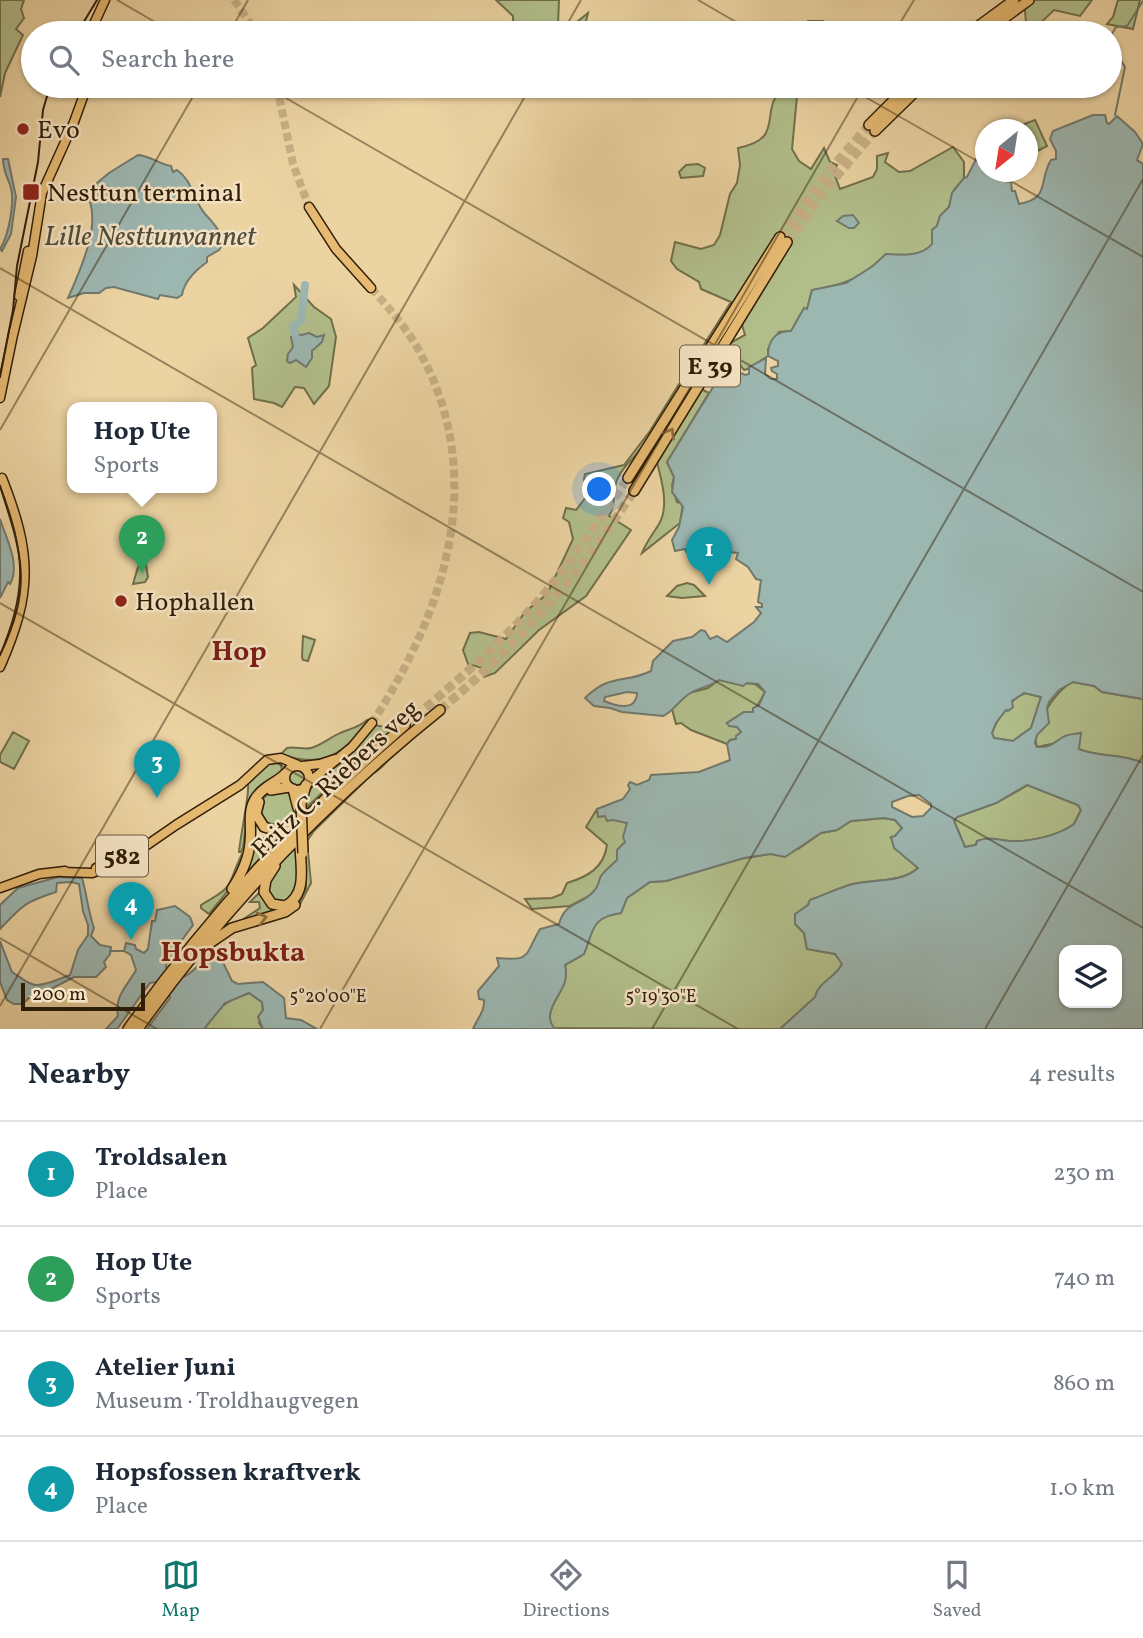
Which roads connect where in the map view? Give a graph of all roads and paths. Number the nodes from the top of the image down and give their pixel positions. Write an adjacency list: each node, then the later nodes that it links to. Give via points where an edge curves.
1 (105, 0): 5 (main road)
2 (1014, 0): 4 (highway)
3 (1030, 0): 4 (highway)
4 (997, 18): 6 (highway); 7 (highway)
5 (95, 21)
6 (992, 21)
7 (994, 21)
8 (83, 98): 13 (main road, via 39,191)
9 (898, 98): 10 (highway, via 872,128)
10 (907, 98)
11 (309, 206): 12 (main road, via 336,249)
12 (372, 288)
13 (0, 398)
14 (1, 475): 17 (main road, via 19,525 26,574 22,609)
15 (628, 478): 16 (highway, E 39, one-way to 15, via 783,240)
16 (634, 491)
17 (0, 667)
18 (440, 710): 29 (highway, Fritz C. Riebers veg, via 369,767)
19 (372, 723): 21 (main road)
20 (405, 726): 27 (highway, Fritz C. Riebers veg)
21 (341, 757): 23 (main road); 25 (main road)
22 (276, 758): 23 (main road); 24 (main road); 31 (main road, 582, via 267,760 240,785 106,865 39,874)
23 (300, 766): 24 (main road); 25 (main road, via 308,773)
24 (286, 773): 26 (main road); 33 (highway, via 254,801 249,849 240,875)
25 (307, 784): 26 (main road, via 299,790); 28 (highway)
26 (291, 788): 27 (highway, via 273,789 261,798 256,814 264,827 286,829); 28 (highway)
27 (321, 802): 33 (highway, Fritz C. Riebers veg, via 251,874)
28 (300, 806): 30 (highway, bridge)
29 (304, 829): 30 (highway, via 267,880 264,892 272,904 285,906 297,897); 32 (highway, Fritz C. Riebers veg)
30 (302, 854): 32 (highway, one-way to 30, via 232,928 292,907 304,887)
31 (0, 888)
32 (192, 957): 33 (highway, Fritz C. Riebers veg)
33 (175, 970): 34 (highway)
34 (161, 990): 35 (highway); 36 (highway)
35 (128, 1029)
36 (138, 1029)

